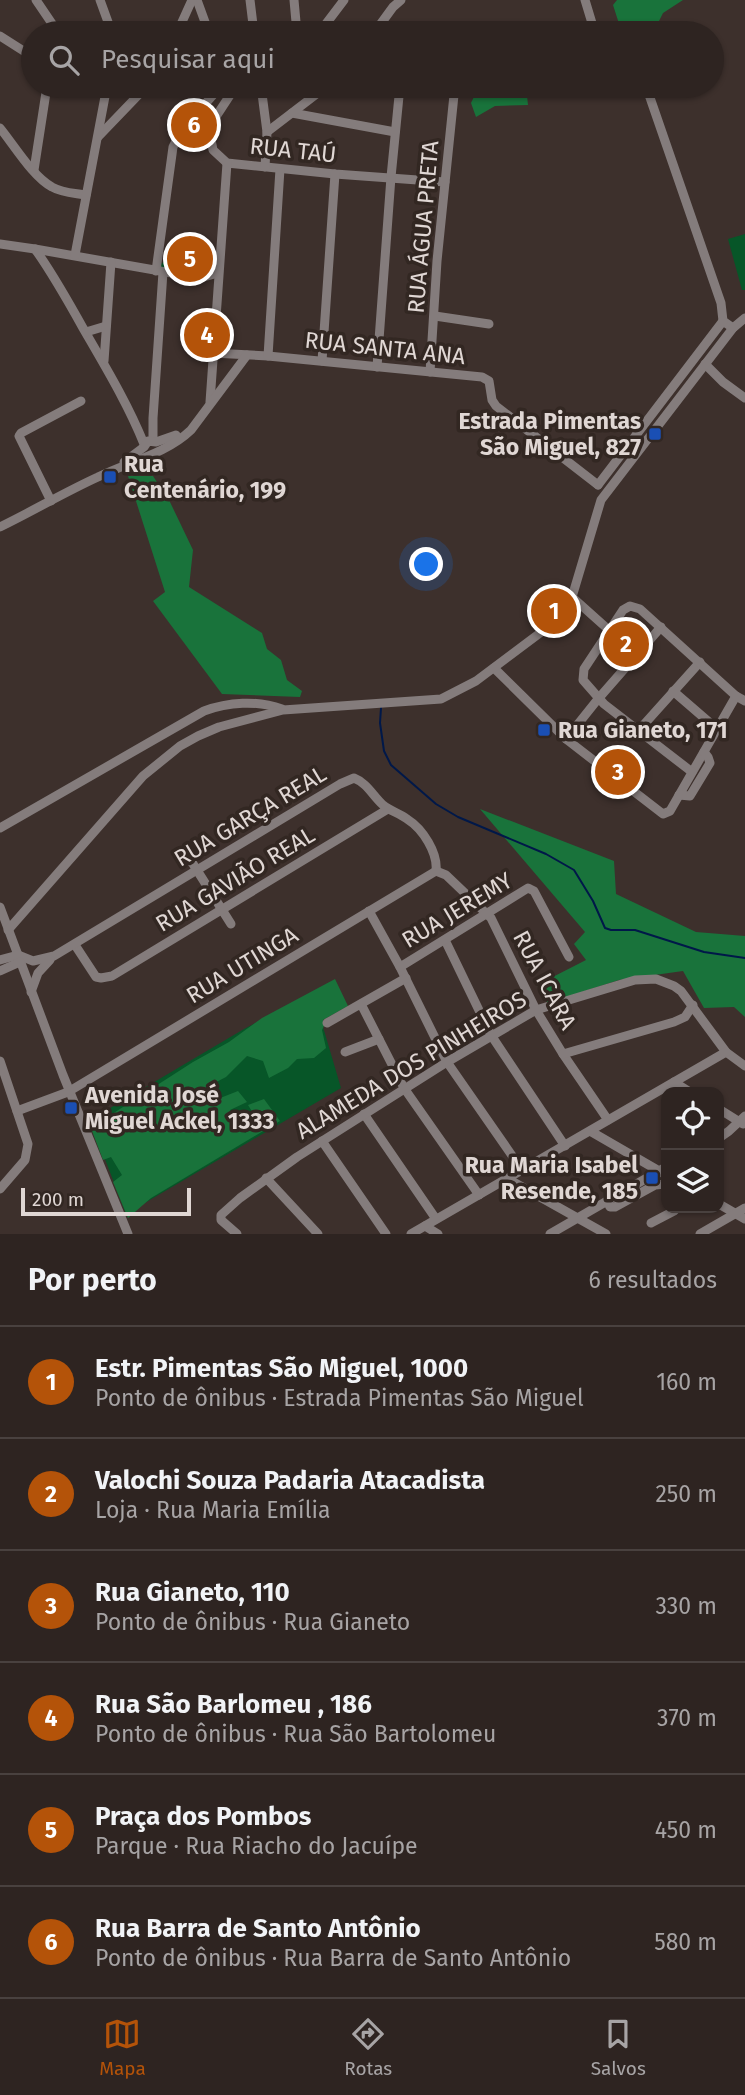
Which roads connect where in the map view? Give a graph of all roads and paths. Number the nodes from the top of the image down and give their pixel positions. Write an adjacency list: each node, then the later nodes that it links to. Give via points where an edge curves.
1 (36, 0): 9 (street)
2 (100, 0): 10 (street)
3 (195, 0): 11 (street); 12 (street)
4 (250, 0): 13 (street)
5 (294, 0): 14 (street)
6 (344, 0): 15 (street)
7 (401, 0): 16 (street)
8 (585, 0): 17 (street)
9 (49, 21)
10 (108, 21)
11 (184, 21)
12 (204, 21)
13 (253, 21)
14 (296, 21)
15 (328, 21)
16 (383, 21)
17 (591, 21)
18 (0, 36): 19 (street)
19 (21, 49)
20 (45, 98): 38 (street)
21 (105, 98): 34 (street)
22 (135, 98): 34 (street)
23 (210, 98): 47 (street, via 173,147)
24 (228, 98): 35 (street, RUA TAÚ, via 210,134 213,150)
25 (263, 98): 32 (street)
26 (311, 98): 30 (street)
27 (399, 98): 33 (street)
28 (454, 98): 41 (street, RUA ÁGUA PRETA)
29 (650, 98): 52 (street, via 721,303)
30 (292, 113): 32 (street); 33 (street)
31 (0, 128): 38 (street)
32 (267, 132): 36 (street)
33 (395, 132): 40 (street)
34 (96, 139): 42 (street)
35 (226, 163): 36 (street, RUA TAÚ); 48 (street)
36 (265, 167): 37 (street, RUA TAÚ)
37 (280, 169): 39 (street, RUA TAÚ); 59 (street)
38 (34, 170): 42 (street, via 57,190)
39 (335, 174): 40 (street, RUA TAÚ); 61 (street)
40 (391, 177): 41 (street, RUA TAÚ); 63 (street)
41 (445, 182): 51 (street, RUA ÁGUA PRETA)
42 (86, 195): 45 (street)
43 (0, 244): 44 (street)
44 (35, 248): 45 (street); 56 (street)
45 (75, 255): 46 (street)
46 (111, 262): 47 (street); 55 (street)
47 (160, 272): 49 (street); 68 (street)
48 (218, 273): 49 (street); 50 (street)
49 (200, 278): 50 (street)
50 (216, 289): 57 (street)
51 (435, 317): 53 (street); 64 (street, RUA ÁGUA PRETA)
52 (723, 321): 54 (street); 71 (street)
53 (489, 324)
54 (740, 325): 62 (street)
55 (106, 326): 56 (street); 60 (street)
56 (86, 332): 60 (street)
57 (212, 353): 58 (street, RUA SANTA ANA); 67 (street)
58 (247, 355): 59 (street, RUA SANTA ANA); 67 (street)
59 (268, 356): 61 (street, RUA SANTA ANA)
60 (103, 362): 69 (street)
61 (322, 362): 63 (street, RUA SANTA ANA)
62 (705, 364): 65 (street); 72 (street)
63 (377, 367): 64 (street, RUA SANTA ANA)
64 (430, 372): 71 (street, RUA SANTA ANA, via 486,378 496,406)
65 (745, 398)
66 (81, 401): 73 (street, via 19,436)
67 (209, 403): 70 (street, via 180,439)
68 (153, 418): 69 (street); 70 (street)
69 (135, 421): 70 (street)
70 (151, 447): 73 (street)
71 (598, 485): 72 (street)
72 (601, 500): 75 (street)
73 (51, 501): 74 (street)
74 (0, 527)
75 (572, 597): 77 (street); 79 (street, via 552,624)
76 (661, 627): 77 (street, via 630,606); 78 (street); 82 (street)
77 (610, 631): 82 (street, via 583,673 585,684)
78 (700, 662): 80 (street); 81 (street)
79 (494, 668): 84 (street, via 441,699); 87 (street)
80 (673, 691): 85 (street); 86 (street)
81 (736, 696): 83 (street); 85 (street)
82 (598, 699): 86 (street); 87 (street)
83 (745, 701)
84 (283, 710): 92 (street, via 245,703 204,711); 101 (street, via 219,727 159,761)
85 (717, 729): 88 (street)
86 (639, 730): 89 (street)
87 (566, 739): 90 (street, via 660,814 670,811)
88 (704, 752): 89 (street); 90 (street, via 710,764 693,793)
89 (692, 772): 90 (street)
90 (679, 795)
91 (388, 809): 94 (street, RUA GARÇA REAL, via 354,778); 95 (street, RUA GARÇA REAL, via 420,830 436,859); 97 (street, RUA GAVIÃO REAL)
92 (0, 828)
93 (188, 856): 94 (street)
94 (198, 870): 97 (street); 103 (street, RUA GARÇA REAL)
95 (436, 871): 98 (street, RUA UTINGA); 99 (street, RUA ICARA)
96 (0, 907): 101 (street)
97 (222, 911): 100 (street); 103 (street, RUA GAVIÃO REAL, via 112,976 101,978 92,973)
98 (369, 911): 108 (street); 127 (street, RUA UTINGA)
99 (487, 914): 102 (street, RUA JEREMY); 105 (street, RUA JEREMY, via 528,888 534,891); 113 (street, RUA ICARA)
100 (231, 924)
101 (7, 926): 106 (street)
102 (445, 940): 108 (street, RUA JEREMY); 115 (street)
103 (75, 945): 104 (street, RUA GARÇA REAL)
104 (54, 956): 106 (street); 110 (street, via 40,968)
105 (569, 957)
106 (19, 959): 107 (street); 110 (street)
107 (1, 966)
108 (400, 967): 109 (street)
109 (405, 978): 111 (street); 121 (street)
110 (31, 992): 127 (street)
111 (361, 1004): 114 (street); 116 (street)
112 (693, 1005): 113 (street, ALAMEDA DOS PINHEIROS, via 674,986 647,979); 118 (street, ALAMEDA DOS PINHEIROS); 119 (street, via 685,1017 674,1022)
113 (536, 1010): 115 (street, ALAMEDA DOS PINHEIROS); 119 (street, RUA ICARA)
114 (327, 1023)
115 (491, 1035): 121 (street, ALAMEDA DOS PINHEIROS); 136 (street)
116 (379, 1039): 117 (street); 126 (street)
117 (345, 1052)
118 (726, 1052): 122 (street, ALAMEDA DOS PINHEIROS); 124 (street)
119 (563, 1054): 131 (street, RUA ICARA)
120 (0, 1061): 123 (street)
121 (447, 1062): 126 (street, ALAMEDA DOS PINHEIROS); 137 (street)
122 (745, 1066)
123 (3, 1078): 128 (street)
124 (674, 1082): 125 (street); 131 (street)
125 (682, 1087)
126 (404, 1088): 130 (street, ALAMEDA DOS PINHEIROS); 144 (street)
127 (69, 1091): 128 (street, RUA UTINGA); 155 (street); 156 (street)
128 (17, 1111): 143 (street, via 28,1144 24,1160)
129 (724, 1112): 132 (street)
130 (364, 1114): 135 (street, ALAMEDA DOS PINHEIROS); 150 (street)
131 (608, 1120): 133 (street)
132 (743, 1121): 134 (street)
133 (590, 1131): 136 (street); 138 (street)
134 (724, 1134)
135 (322, 1141): 140 (street, ALAMEDA DOS PINHEIROS); 159 (street)
136 (565, 1146): 137 (street)
137 (522, 1170): 141 (street)
138 (661, 1170)
139 (661, 1172): 145 (street)
140 (266, 1178): 157 (street, ALAMEDA DOS PINHEIROS, via 222,1213 221,1220); 158 (street)
141 (508, 1179): 144 (street); 151 (street)
142 (661, 1184): 145 (street, via 615,1207)
143 (0, 1189)
144 (479, 1195): 150 (street)
145 (607, 1201): 151 (street)
146 (724, 1207): 149 (street)
147 (745, 1208): 149 (street)
148 (670, 1213): 153 (street)
149 (736, 1214): 152 (street); 164 (street)
150 (436, 1219): 154 (street)
151 (578, 1219): 162 (street); 163 (street)
152 (745, 1219)
153 (651, 1223)
154 (425, 1226): 160 (street); 161 (street)
155 (122, 1234)
156 (128, 1234)
157 (237, 1234)
158 (318, 1234)
159 (386, 1234)
160 (411, 1234)
161 (439, 1234)
162 (551, 1234)
163 (606, 1234)
164 (700, 1234)

